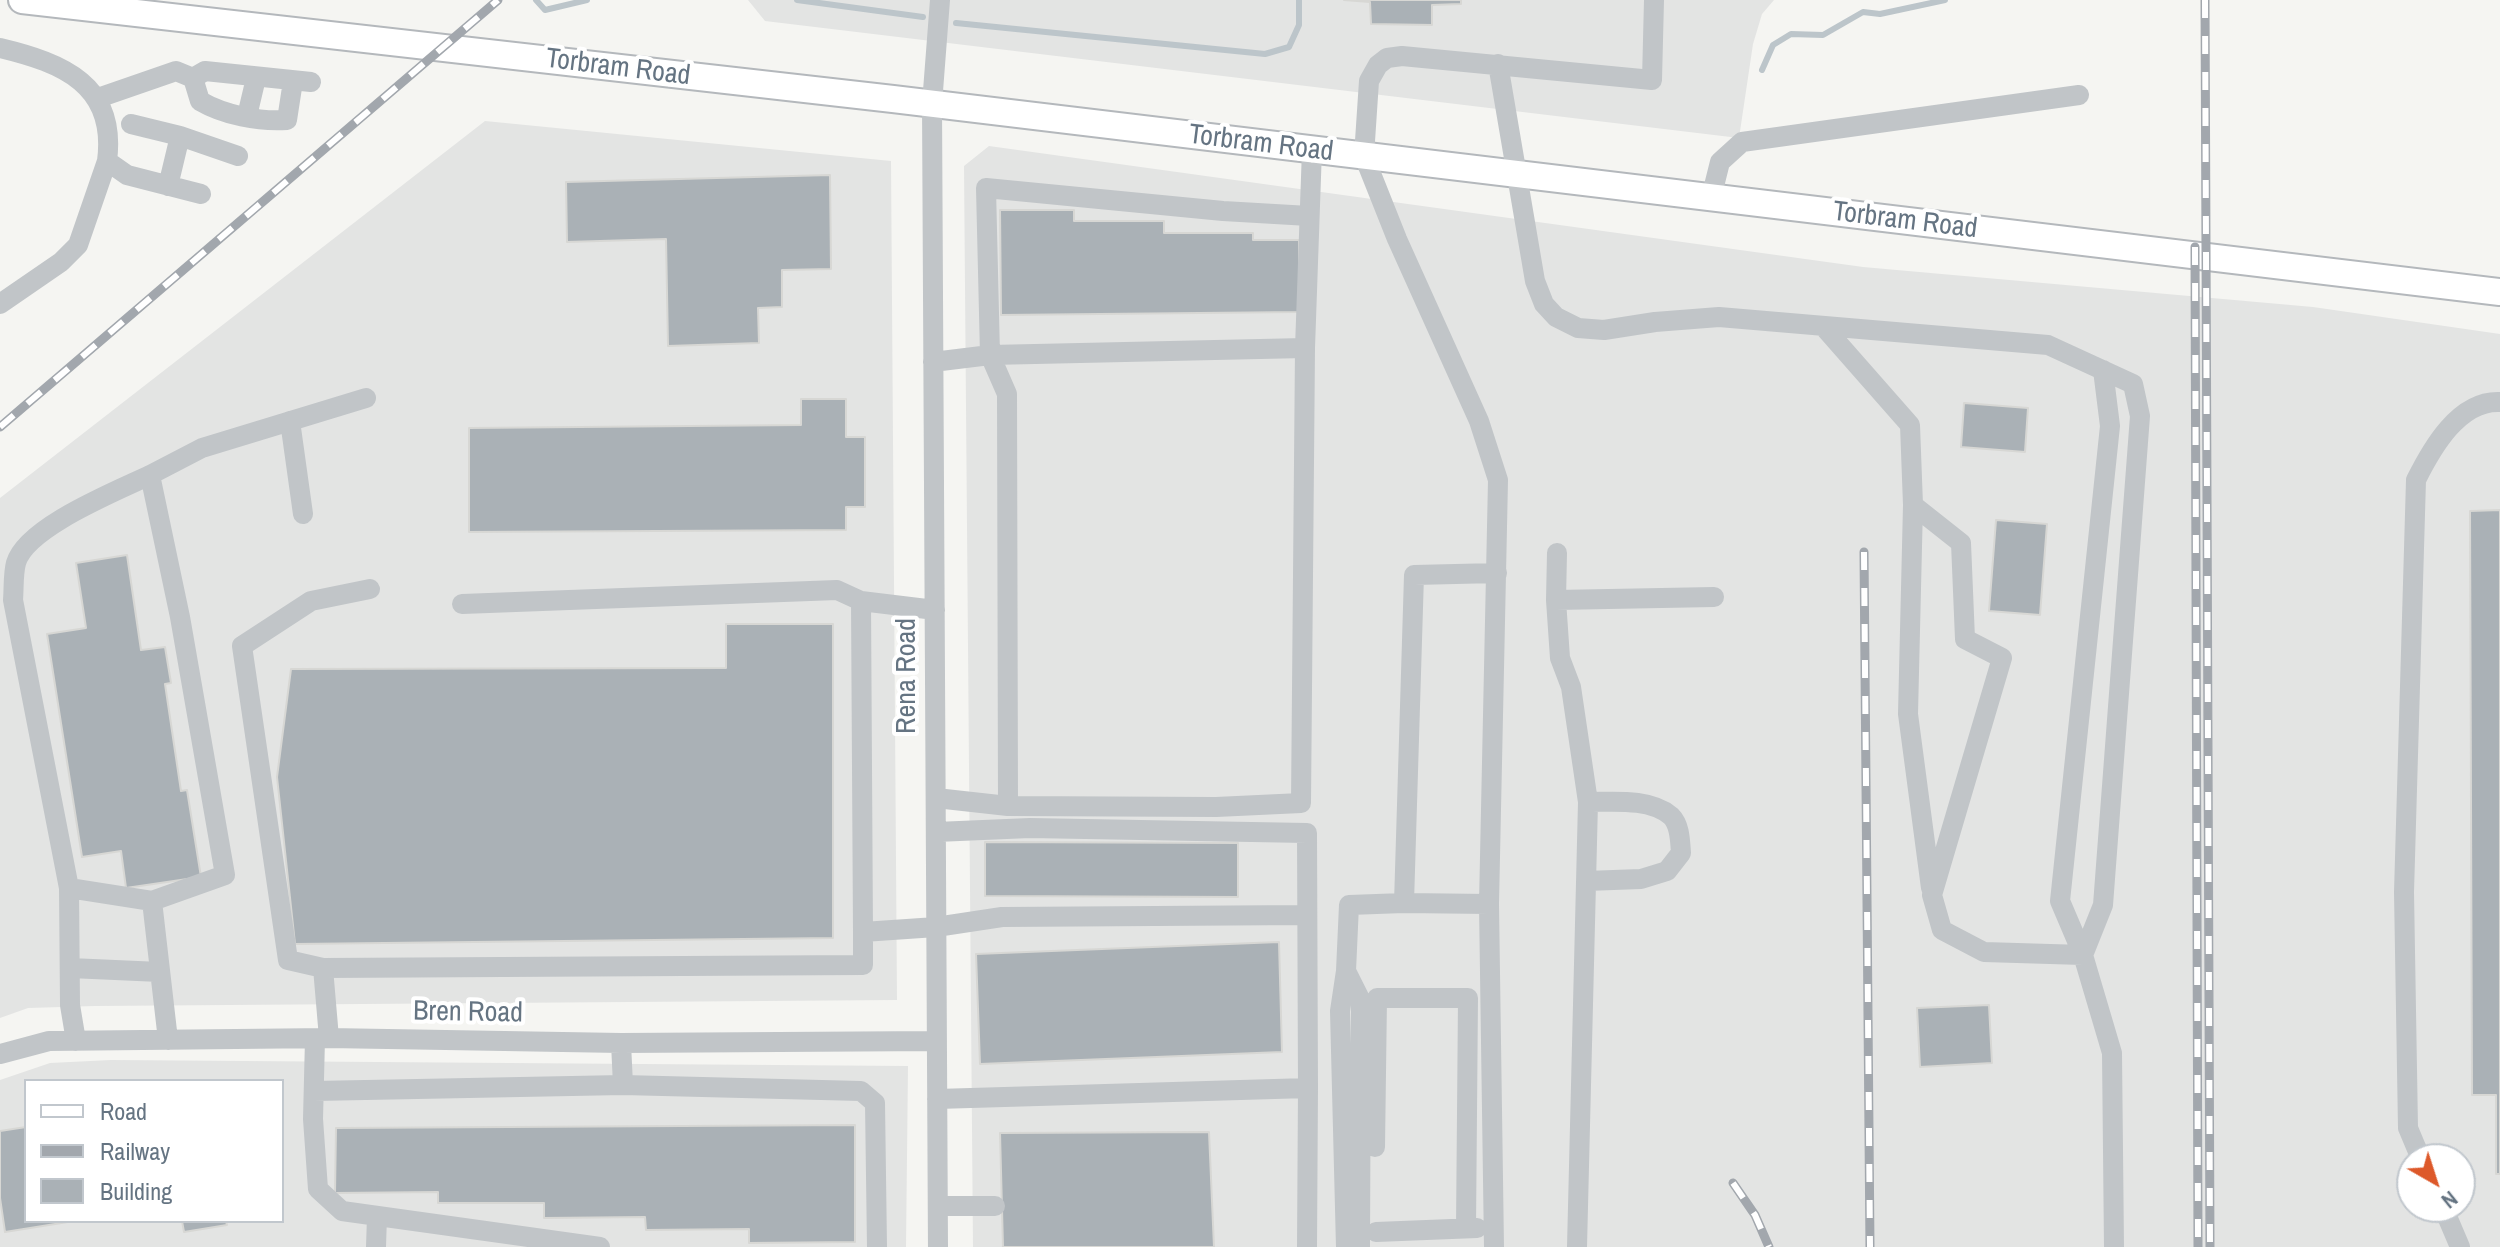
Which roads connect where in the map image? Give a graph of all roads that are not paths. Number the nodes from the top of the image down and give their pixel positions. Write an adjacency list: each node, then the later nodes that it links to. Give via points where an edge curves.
1 (22, 0): 10 (main road, Torbram Road)
2 (940, 0): 10 (street, Rena Road)
3 (1654, 0): 5 (street, via 1652,80)
4 (0, 48): 9 (street, via 42,58)
5 (1498, 64): 16 (street, via 1387,58 1369,81); 18 (street)
6 (193, 78): 7 (street, via 205,71); 9 (street, via 176,71); 11 (street, via 200,101)
7 (256, 78): 11 (street); 11 (street, via 302,82 287,120)
8 (2079, 95): 21 (street, via 1742,142 1720,162)
9 (98, 98): 17 (street, via 110,140)
10 (932, 104): 14 (main road, Torbram Road); 28 (street, Rena Road)
11 (247, 116)
12 (131, 124): 13 (street)
13 (180, 136): 15 (street); 19 (street)
14 (1312, 149): 16 (main road, Torbram Road); 22 (street)
15 (238, 156)
16 (1364, 156): 18 (main road, Torbram Road); 37 (street, via 1489,446 1498,480)
17 (107, 161): 19 (street, via 127,175); 24 (street, via 78,245)
18 (1515, 172): 21 (main road, Torbram Road); 25 (street, via 1535,281 1544,304 1567,323 1604,330 1719,317)
19 (168, 186): 20 (street)
20 (201, 194)
21 (1711, 198): 23 (main road, Torbram Road)
22 (1309, 216): 26 (street); 27 (street, via 986,188)
23 (2500, 292)
24 (0, 304)
25 (1823, 326): 29 (street, via 2048,345); 34 (street, via 1910,425)
26 (1305, 348): 27 (street); 46 (street, via 1301,803)
27 (990, 355): 28 (street); 46 (street, via 1007,394)
28 (933, 362): 43 (street, Rena Road)
29 (2103, 370): 57 (street, via 2110,426 2060,901); 57 (street, via 2133,384 2140,416 2103,905)
30 (366, 398): 32 (street)
31 (2500, 402): 72 (street, via 2486,401 2456,421 2432,448 2416,480 2404,892 2408,1128)
32 (290, 421): 33 (street, via 202,448); 35 (street)
33 (150, 475): 49 (street, via 38,533 17,560 13,600); 51 (street, via 225,875)
34 (1913, 505): 50 (street, via 1908,714); 50 (street, via 1961,543 1965,639 2002,658)
35 (303, 514)
36 (1557, 553): 40 (street)
37 (1497, 573): 52 (street, via 1414,575); 53 (street)
38 (370, 589): 59 (street, via 311,601 242,646 288,960)
39 (1714, 597): 40 (street)
40 (1556, 600): 45 (street, via 1560,658 1571,687)
41 (861, 601): 42 (street, via 837,590); 43 (street); 56 (street)
42 (462, 604)
43 (935, 610): 44 (street, Rena Road)
44 (936, 798): 46 (street); 47 (street, Rena Road)
45 (1588, 802): 48 (street); 48 (street, via 1651,805 1672,817 1680,832 1681,853 1667,871 1641,879)
46 (1008, 806)
47 (936, 832): 54 (street, via 1030,828 1307,833); 55 (street, Rena Road)
48 (1586, 881): 88 (street)
49 (69, 888): 51 (street); 58 (street)
50 (1932, 895): 57 (street, via 1942,930 1984,952)
51 (152, 901): 61 (street)
52 (1404, 903): 53 (street); 60 (street, via 1349,905)
53 (1489, 904): 80 (street)
54 (1307, 915): 55 (street, via 1002,917); 69 (street)
55 (936, 927): 56 (street); 65 (street, Rena Road)
56 (863, 932): 59 (street, via 863,965)
57 (2083, 955): 89 (street, via 2112,1053)
58 (70, 968): 61 (street); 64 (street)
59 (323, 968): 62 (street)
60 (1346, 971): 86 (street, via 1340,1011); 87 (street, via 1361,1001)
61 (160, 972): 63 (street)
62 (322, 1039): 63 (street, Bren Road); 66 (street, Bren Road); 70 (street)
63 (168, 1040): 64 (street, Bren Road)
64 (76, 1041): 67 (street, Bren Road, via 49,1041)
65 (937, 1041): 66 (street, Bren Road); 71 (street, Rena Road)
66 (621, 1043): 68 (street)
67 (0, 1054)
68 (623, 1085): 70 (street); 83 (street, via 861,1091 875,1103)
69 (1308, 1088): 71 (street); 85 (street)
70 (314, 1091): 76 (street, via 318,1189 342,1211)
71 (937, 1099): 74 (street, Rena Road)
72 (2414, 1143)
73 (1375, 1147): 78 (street, via 1377,998 1468,998)
74 (938, 1206): 75 (street); 84 (street, Rena Road)
75 (995, 1206)
76 (377, 1216): 81 (street); 82 (street)
77 (2450, 1223): 90 (street)
78 (1466, 1228): 79 (street); 80 (street)
79 (1376, 1232)
80 (1494, 1237)
81 (376, 1247)
82 (600, 1247)
83 (877, 1247)
84 (938, 1247)
85 (1307, 1247)
86 (1346, 1247)
87 (1360, 1247)
88 (1577, 1247)
89 (2114, 1247)
90 (2460, 1247)

